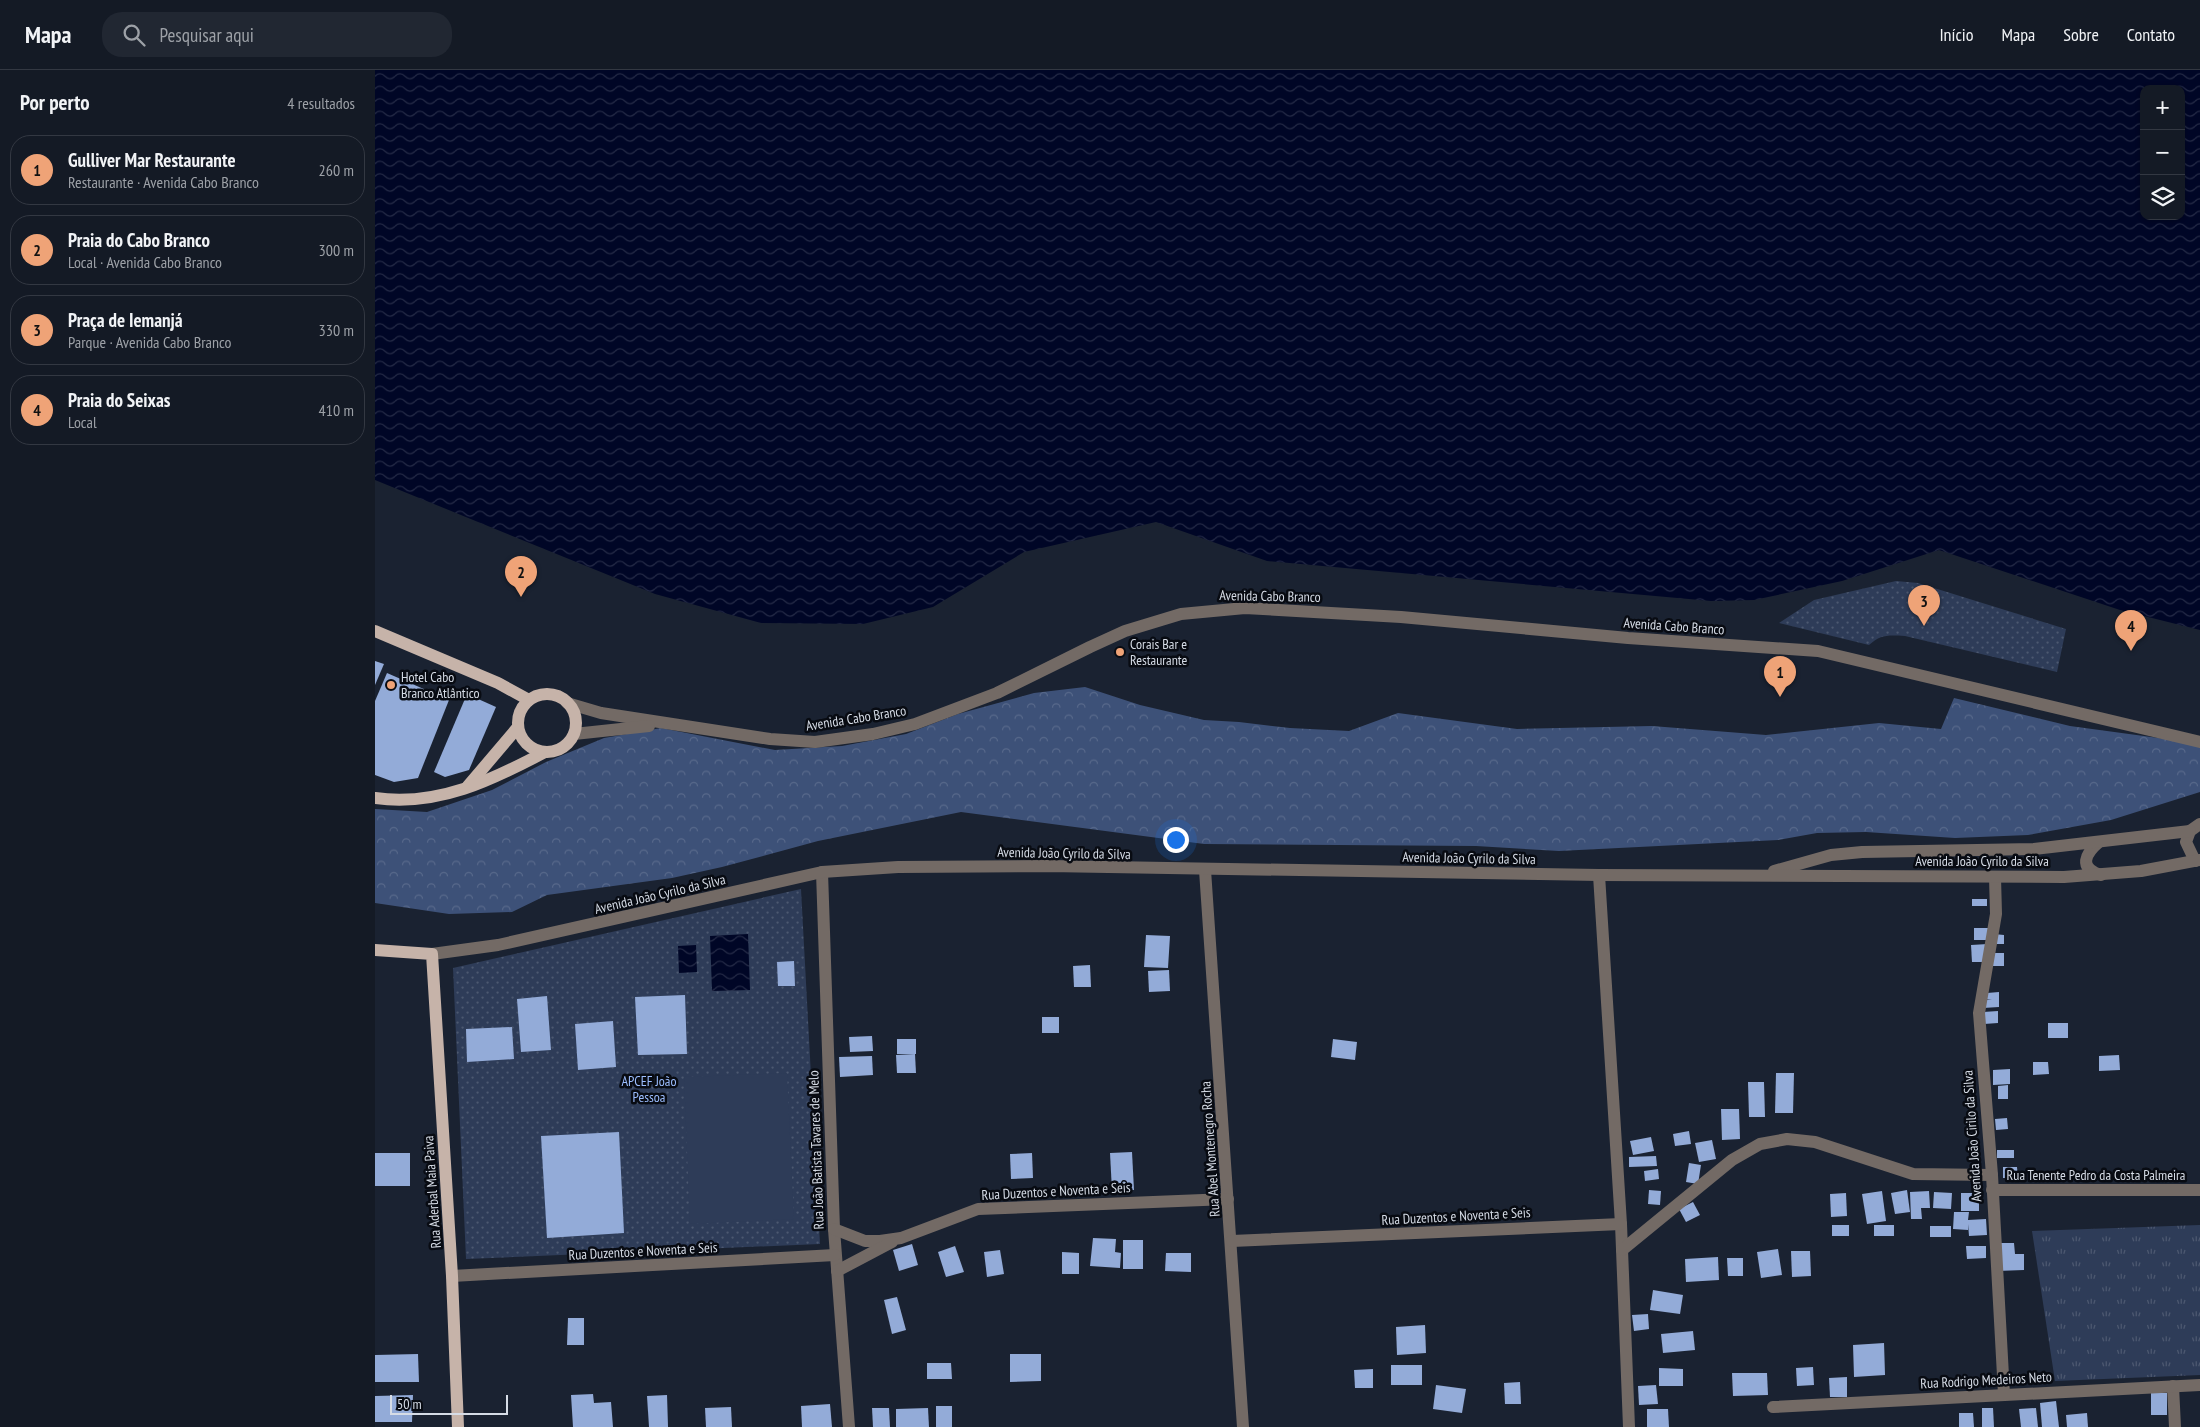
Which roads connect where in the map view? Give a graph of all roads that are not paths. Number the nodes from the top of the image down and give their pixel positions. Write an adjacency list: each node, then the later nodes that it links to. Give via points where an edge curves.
1 (375, 631): 2 (main road, via 498,683)
2 (529, 700): 3 (main road, via 549,694); 5 (main road, via 520,712)
3 (567, 703): 4 (street, Avenida Cabo Branco, via 601,713); 6 (main road, via 576,721)
4 (679, 726): 6 (street); 7 (street, Avenida Cabo Branco, via 792,742 840,739 895,730 997,694 1125,631 1181,614 1224,609 1362,614 1819,651)
5 (518, 727): 8 (main road, via 532,748); 9 (main road)
6 (574, 734): 8 (main road, via 559,750)
7 (2200, 742)
8 (545, 752): 9 (main road)
9 (463, 791): 10 (main road, via 418,799)
10 (375, 798)
11 (2195, 827): 12 (street, Avenida João Cyrilo da Silva); 13 (street, via 2187,846)
12 (2099, 842): 17 (street, Avenida João Cyrilo da Silva, via 1998,851 1831,855); 18 (street, via 2088,851 2085,860 2092,872)
13 (2198, 861): 18 (street, Avenida João Cyrilo da Silva)
14 (1205, 870): 15 (street, Avenida João Cyrilo da Silva, via 945,867); 16 (street, Avenida João Cyrilo da Silva); 25 (street, Rua Abel Montenegro Rocha)
15 (822, 872): 21 (street, Avenida João Cyrilo da Silva, via 498,945); 27 (street, Rua João Batista Tavares de Melo)
16 (1599, 875): 17 (street, Avenida João Cyrilo da Silva); 26 (street)
17 (1762, 875): 19 (street, Avenida João Cyrilo da Silva)
18 (2101, 875): 19 (street, Avenida João Cyrilo da Silva)
19 (1995, 876): 22 (street, Avenida João Cirilo da Silva, via 1996,914 1979,1013)
20 (375, 950): 21 (main road, Avenida João Cyrilo da Silva)
21 (432, 954): 33 (main road, Rua Aderbal Maia Paiva)
22 (1992, 1175): 23 (street, Avenida João Cirilo da Silva); 30 (street, Rua Tenente Pedro da Costa Palmeira, via 1913,1174 1815,1142 1787,1138 1760,1144 1732,1160)
23 (1992, 1190): 24 (street, Rua Tenente Pedro da Costa Palmeira); 36 (street, Avenida João Cirilo da Silva)
24 (2200, 1190)
25 (1228, 1199): 28 (street, Rua Duzentos e Noventa e Seis, via 978,1209); 29 (street, Rua Abel Montenegro Rocha)
26 (1621, 1224): 29 (street, Rua Duzentos e Noventa e Seis); 30 (street)
27 (834, 1228): 28 (street, Rua Duzentos e Noventa e Seis, via 865,1241); 31 (street, Rua João Batista Tavares de Melo)
28 (901, 1238): 32 (street)
29 (1232, 1241): 40 (street, Rua Abel Montenegro Rocha)
30 (1622, 1250): 41 (street)
31 (835, 1255): 32 (street, Rua João Batista Tavares de Melo); 33 (street, Rua Duzentos e Noventa e Seis)
32 (837, 1271): 39 (street, Rua João Batista Tavares de Melo)
33 (452, 1276): 38 (main road, Rua Aderbal Maia Paiva)
34 (2200, 1385): 35 (street, Rua Rodrigo Medeiros Neto)
35 (2173, 1386): 36 (street, Rua Rodrigo Medeiros Neto); 42 (street)
36 (2004, 1394): 37 (street, Rua Rodrigo Medeiros Neto)
37 (1773, 1407)
38 (458, 1427)
39 (849, 1427)
40 (1243, 1427)
41 (1628, 1427)
42 (2175, 1427)

